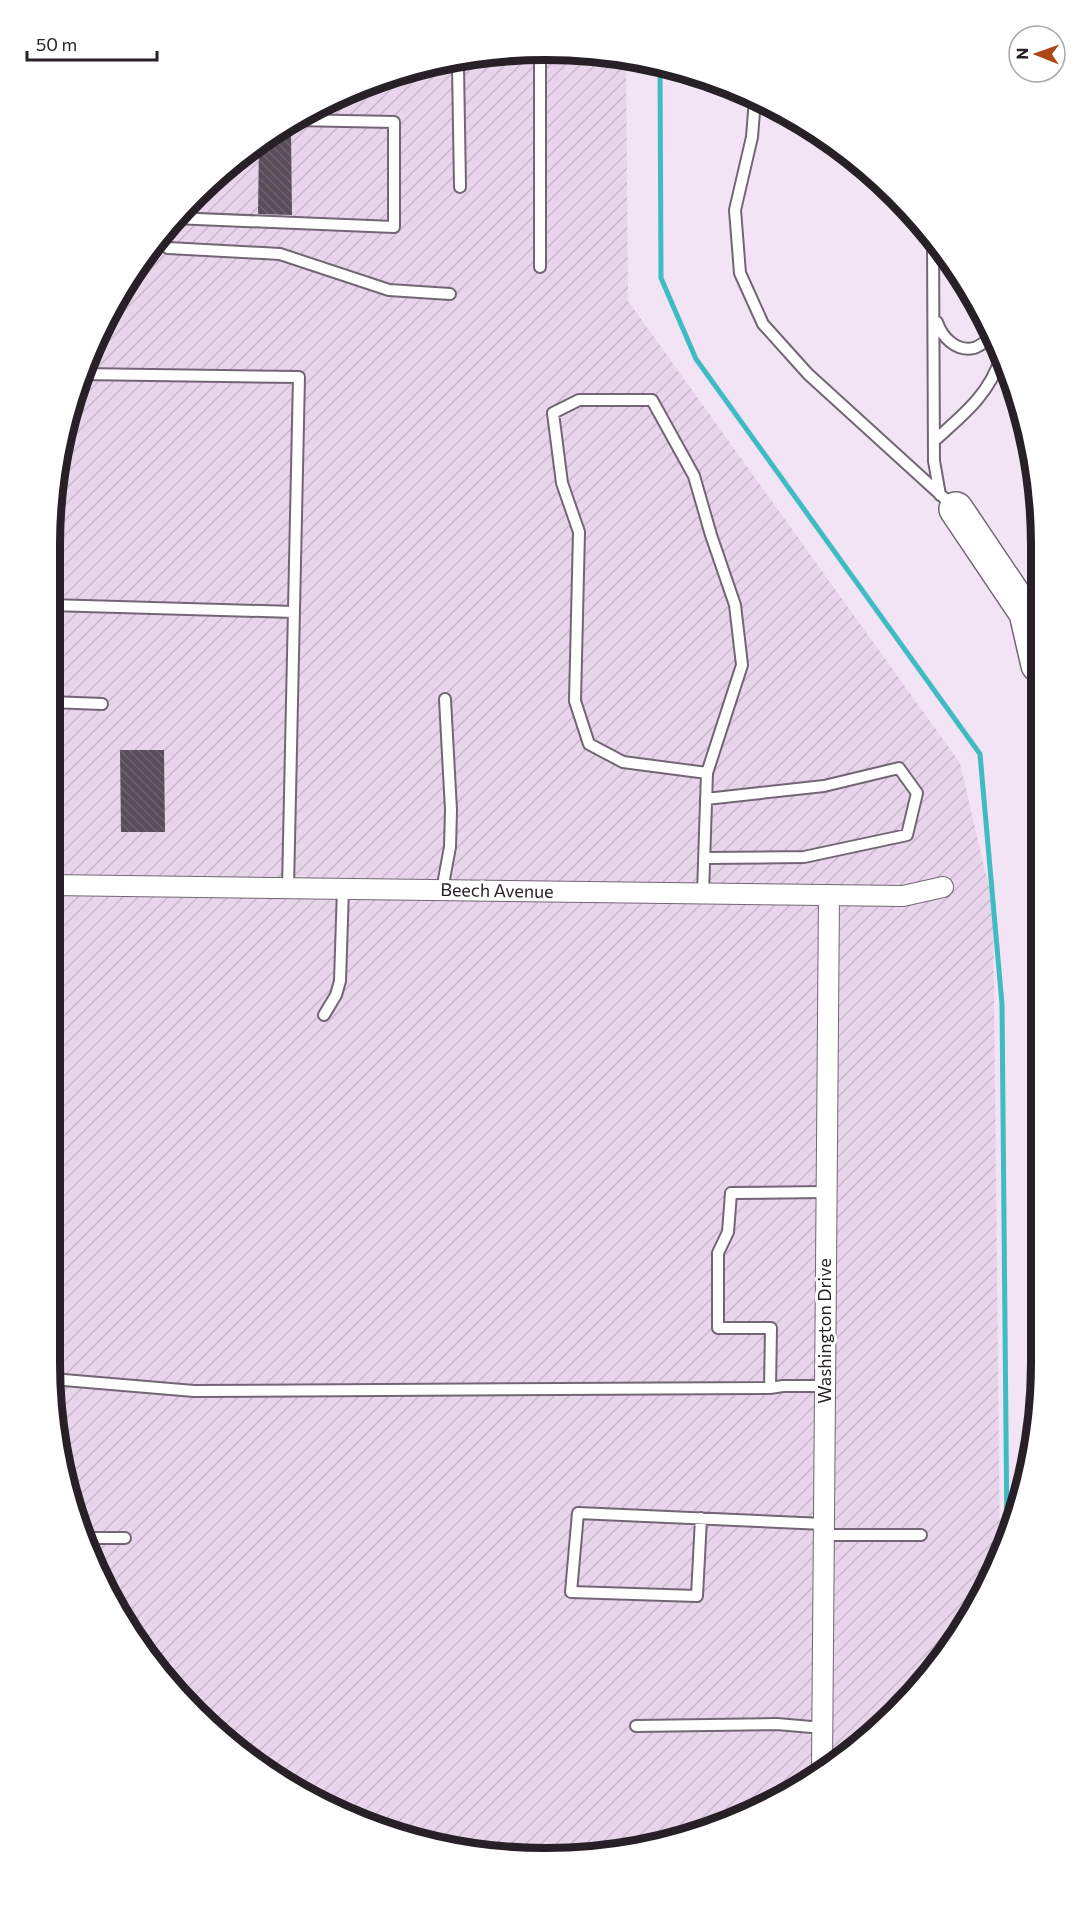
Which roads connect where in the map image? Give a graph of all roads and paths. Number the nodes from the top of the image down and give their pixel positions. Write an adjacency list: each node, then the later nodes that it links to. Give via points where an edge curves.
1 (540, 60): 9 (lane)
2 (459, 68): 5 (lane)
3 (754, 107): 16 (lane, via 752,137 735,210 740,273 763,324 808,374)
4 (312, 120): 6 (lane, via 394,122 394,228)
5 (460, 187)
6 (186, 219)
7 (164, 245): 10 (lane, via 168,248 280,254 389,290)
8 (933, 253): 11 (lane)
9 (540, 267)
10 (450, 294)
11 (933, 313): 12 (lane, via 941,334 952,343 964,348); 15 (lane)
12 (986, 342)
13 (997, 369): 15 (lane, via 975,404)
14 (92, 374): 18 (lane, via 299,376)
15 (934, 441): 16 (lane, via 934,461)
16 (948, 502): 19 (highway, via 1026,614)
17 (60, 606): 18 (lane)
18 (294, 612): 28 (lane)
19 (1031, 635)
20 (445, 699): 30 (lane, via 451,810 450,847)
21 (60, 702): 22 (lane)
22 (102, 704)
23 (707, 773): 23 (lane, via 623,762 589,744 575,701 579,532 562,483 553,413 579,400 652,400 694,476 735,605 742,665); 24 (lane)
24 (706, 799): 25 (lane); 25 (lane, via 824,786 898,768 916,793 907,835 804,857)
25 (704, 858): 31 (lane)
26 (60, 885): 28 (street, Beech Avenue)
27 (943, 887): 32 (street, Beech Avenue, via 903,896)
28 (288, 888): 29 (street, Beech Avenue)
29 (343, 888): 30 (street, Beech Avenue); 33 (lane, via 340,981)
30 (442, 890): 31 (street, Beech Avenue)
31 (703, 893): 32 (street, Beech Avenue)
32 (829, 895): 34 (street, Washington Drive)
33 (324, 1015)
34 (826, 1192): 36 (street, Washington Drive); 37 (lane, via 731,1193 728,1232 718,1253 718,1328 771,1328)
35 (61, 1380): 37 (lane, via 194,1391)
36 (825, 1386): 37 (lane); 39 (street, Washington Drive)
37 (770, 1388)
38 (701, 1518): 38 (lane, via 578,1513 571,1592 697,1596); 39 (lane)
39 (824, 1530): 40 (lane); 44 (street, Washington Drive)
40 (921, 1535)
41 (93, 1538): 42 (lane)
42 (125, 1538)
43 (636, 1726): 44 (lane, via 777,1724)
44 (823, 1728): 45 (street, Washington Drive)
45 (822, 1761)

